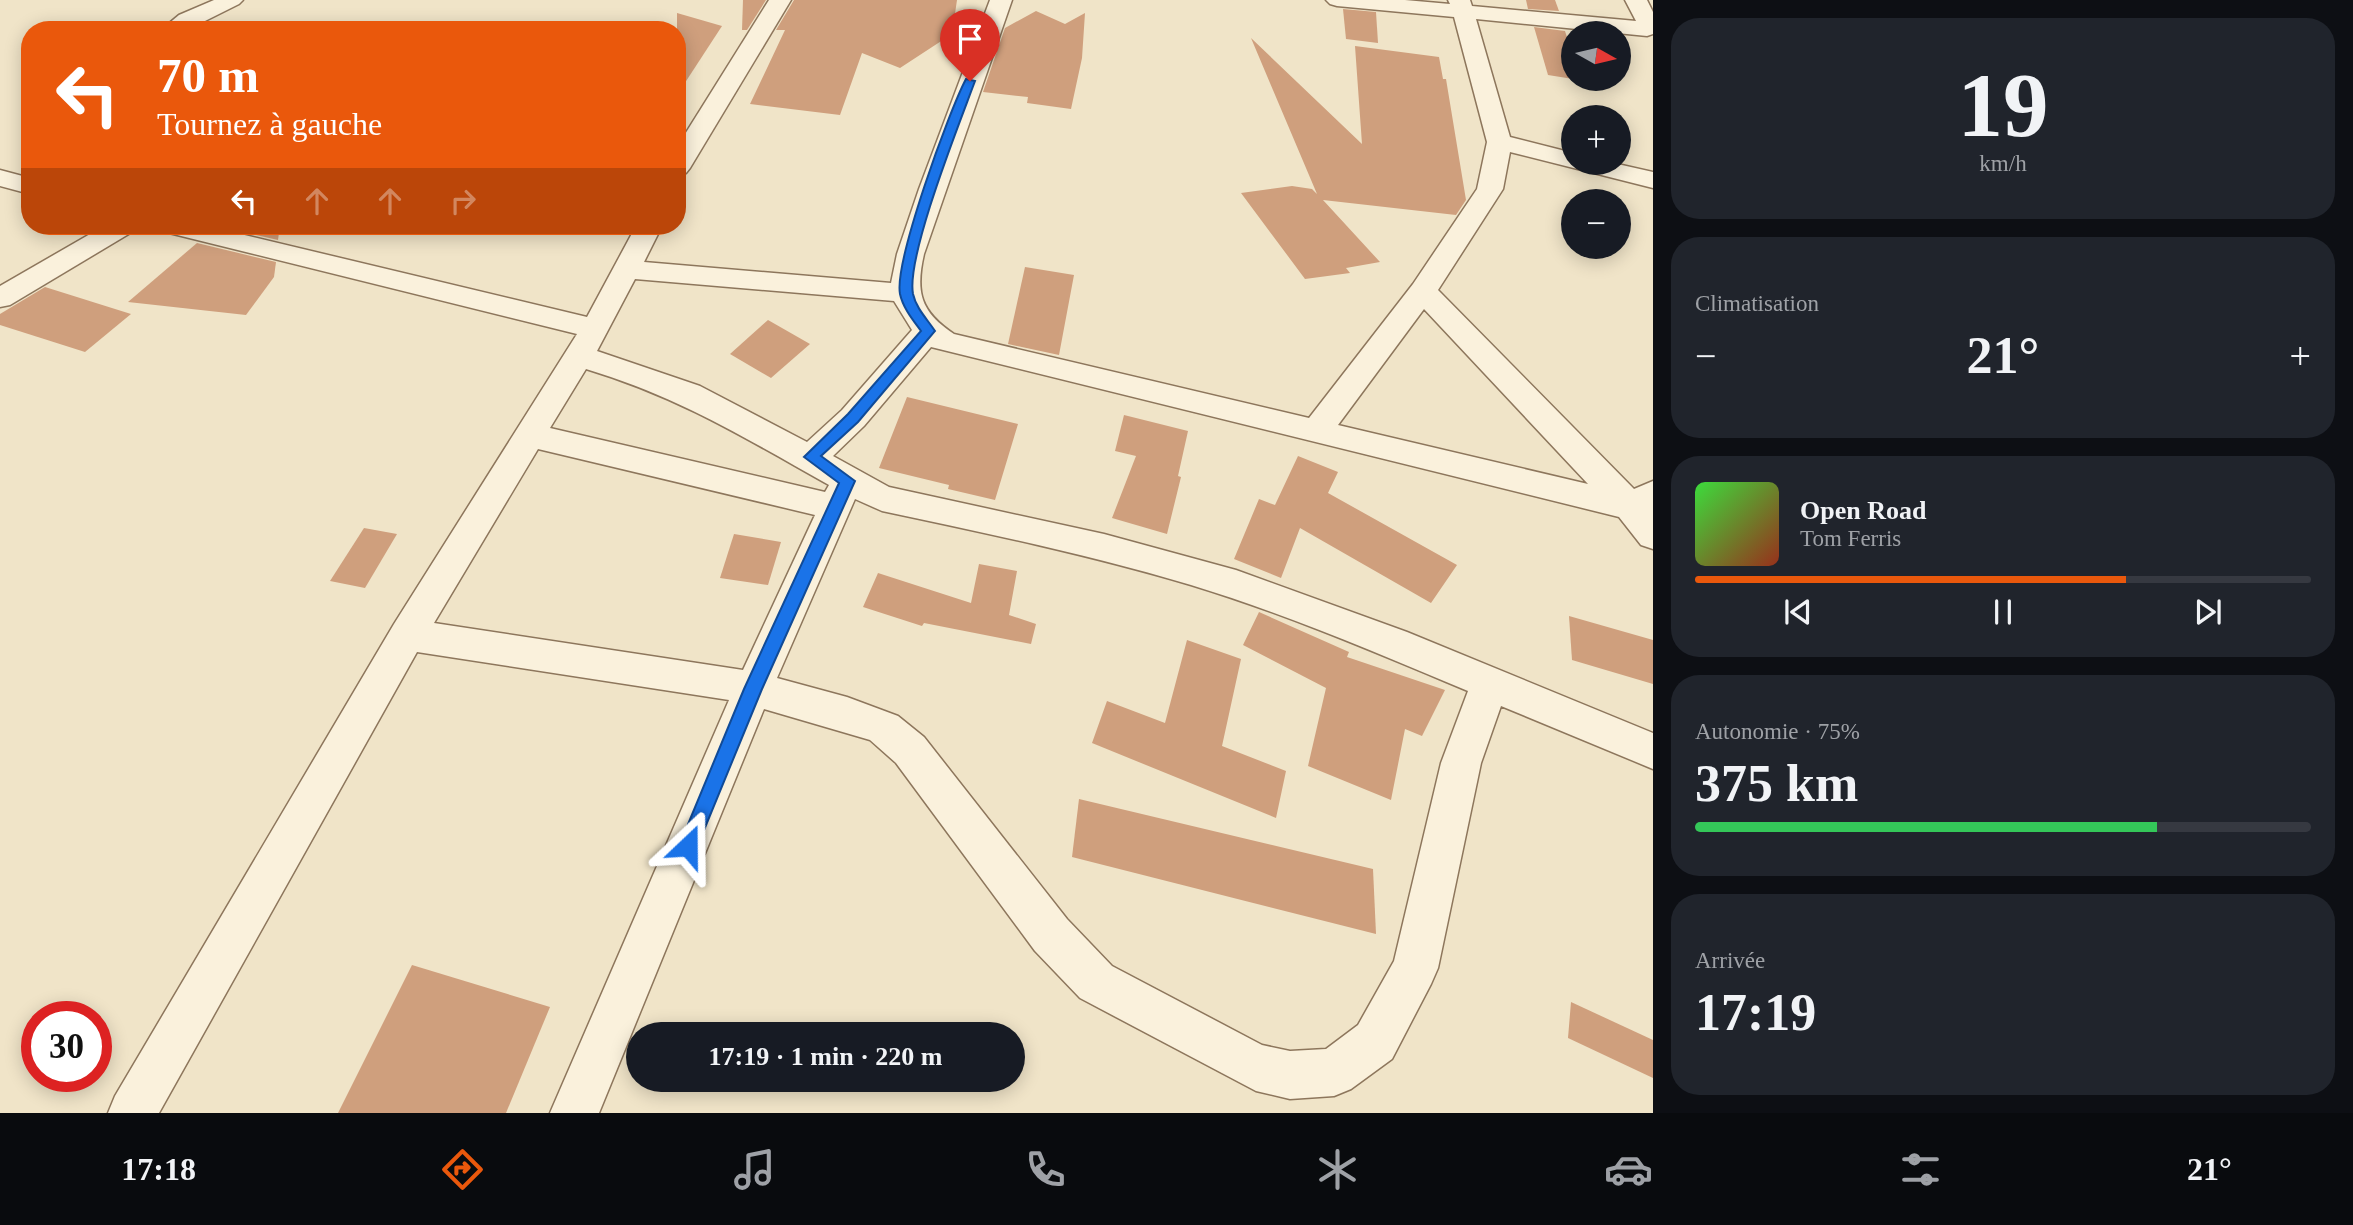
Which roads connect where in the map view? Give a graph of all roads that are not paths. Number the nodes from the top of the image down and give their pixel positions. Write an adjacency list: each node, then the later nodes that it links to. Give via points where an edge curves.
1 (232, 0): 7 (street)
2 (780, 0): 9 (street)
3 (1001, 0): 20 (street, via 943,151 909,259)
4 (1337, 0): 6 (street)
5 (1636, 0): 6 (street, via 1647,29)
6 (1461, 6): 8 (street)
7 (186, 21)
8 (1499, 142): 10 (street); 19 (street, via 1490,189)
9 (686, 153)
10 (1561, 157)
11 (1631, 175): 13 (street)
12 (0, 178): 14 (street)
13 (1653, 180)
14 (21, 184)
15 (108, 235): 21 (street)
16 (206, 235): 23 (street)
17 (644, 235): 18 (street)
18 (627, 270): 20 (street); 23 (street)
19 (1423, 291): 24 (street); 28 (street)
20 (906, 293): 22 (street)
21 (0, 298)
22 (928, 331): 24 (street, via 945,342); 26 (street, via 853,418)
23 (586, 343): 25 (street); 26 (street)
24 (1316, 430): 28 (street)
25 (530, 435): 27 (street); 30 (street)
26 (811, 457): 27 (street)
27 (841, 494): 31 (street, via 882,498 1111,547 1345,624); 32 (street)
28 (1641, 500): 29 (street)
29 (1653, 535)
30 (407, 635): 32 (street); 34 (street)
31 (1490, 684): 32 (street, via 1461,762 1415,968 1375,1042 1334,1072 1290,1075 1256,1067 1096,982 1051,935 910,750 884,728); 33 (street)
32 (753, 689): 35 (street)
33 (1653, 751)
34 (132, 1113)
35 (574, 1113)

